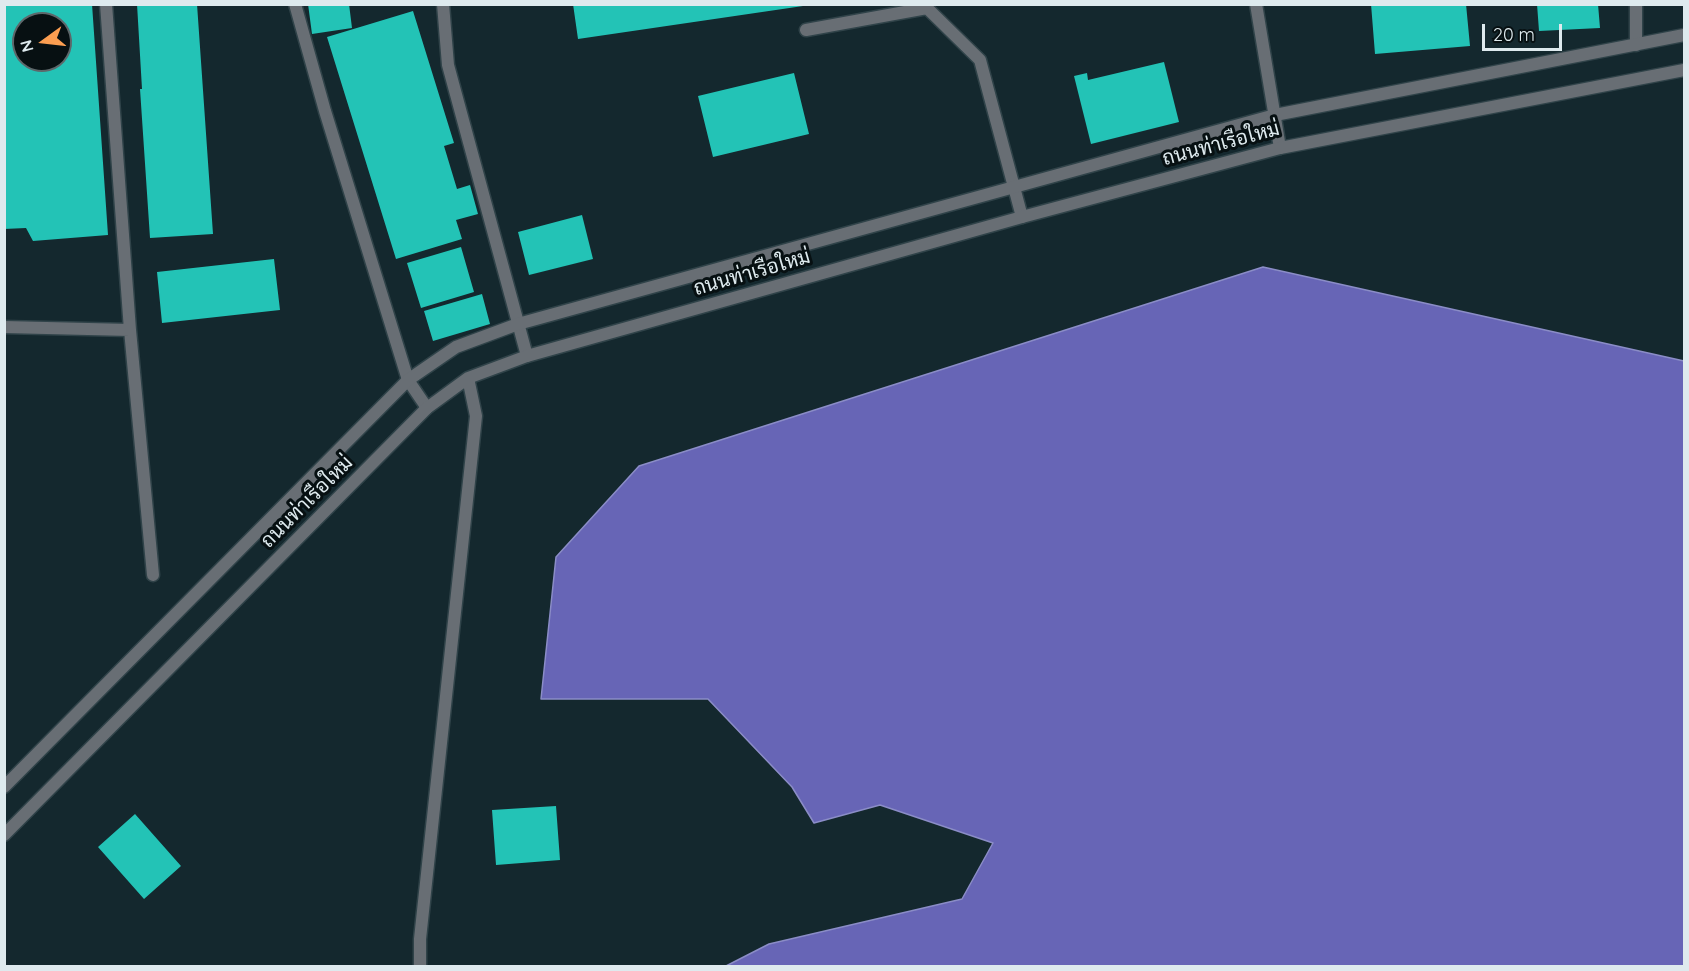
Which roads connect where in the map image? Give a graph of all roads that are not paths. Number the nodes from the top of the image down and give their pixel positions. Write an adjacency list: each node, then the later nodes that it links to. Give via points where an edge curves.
1 (106, 4): 16 (street)
2 (295, 4): 19 (street)
3 (443, 4): 14 (street, via 448,65)
4 (1256, 4): 10 (street)
5 (1636, 4): 8 (street)
6 (806, 30): 12 (street, via 927,8 980,60)
7 (1684, 35): 8 (street, ถนนท่าเรือใหม่)
8 (1636, 45): 10 (street, ถนนท่าเรือใหม่)
9 (1684, 70): 11 (street, ถนนท่าเรือใหม่)
10 (1275, 115): 11 (street); 12 (street, ถนนท่าเรือใหม่)
11 (1280, 148): 13 (street, ถนนท่าเรือใหม่)
12 (1014, 186): 13 (street); 14 (street, ถนนท่าเรือใหม่)
13 (1022, 217): 17 (street, ถนนท่าเรือใหม่)
14 (519, 324): 17 (street); 19 (street, ถนนท่าเรือใหม่, via 456,347)
15 (4, 327): 16 (street)
16 (130, 330): 21 (street)
17 (527, 356): 18 (street, ถนนท่าเรือใหม่)
18 (468, 378): 20 (street, ถนนท่าเรือใหม่); 24 (street, via 477,416)
19 (408, 380): 20 (street); 22 (street, ถนนท่าเรือใหม่)
20 (427, 408): 23 (street, ถนนท่าเรือใหม่)
21 (153, 575)
22 (4, 787)
23 (4, 835)
24 (420, 966)

